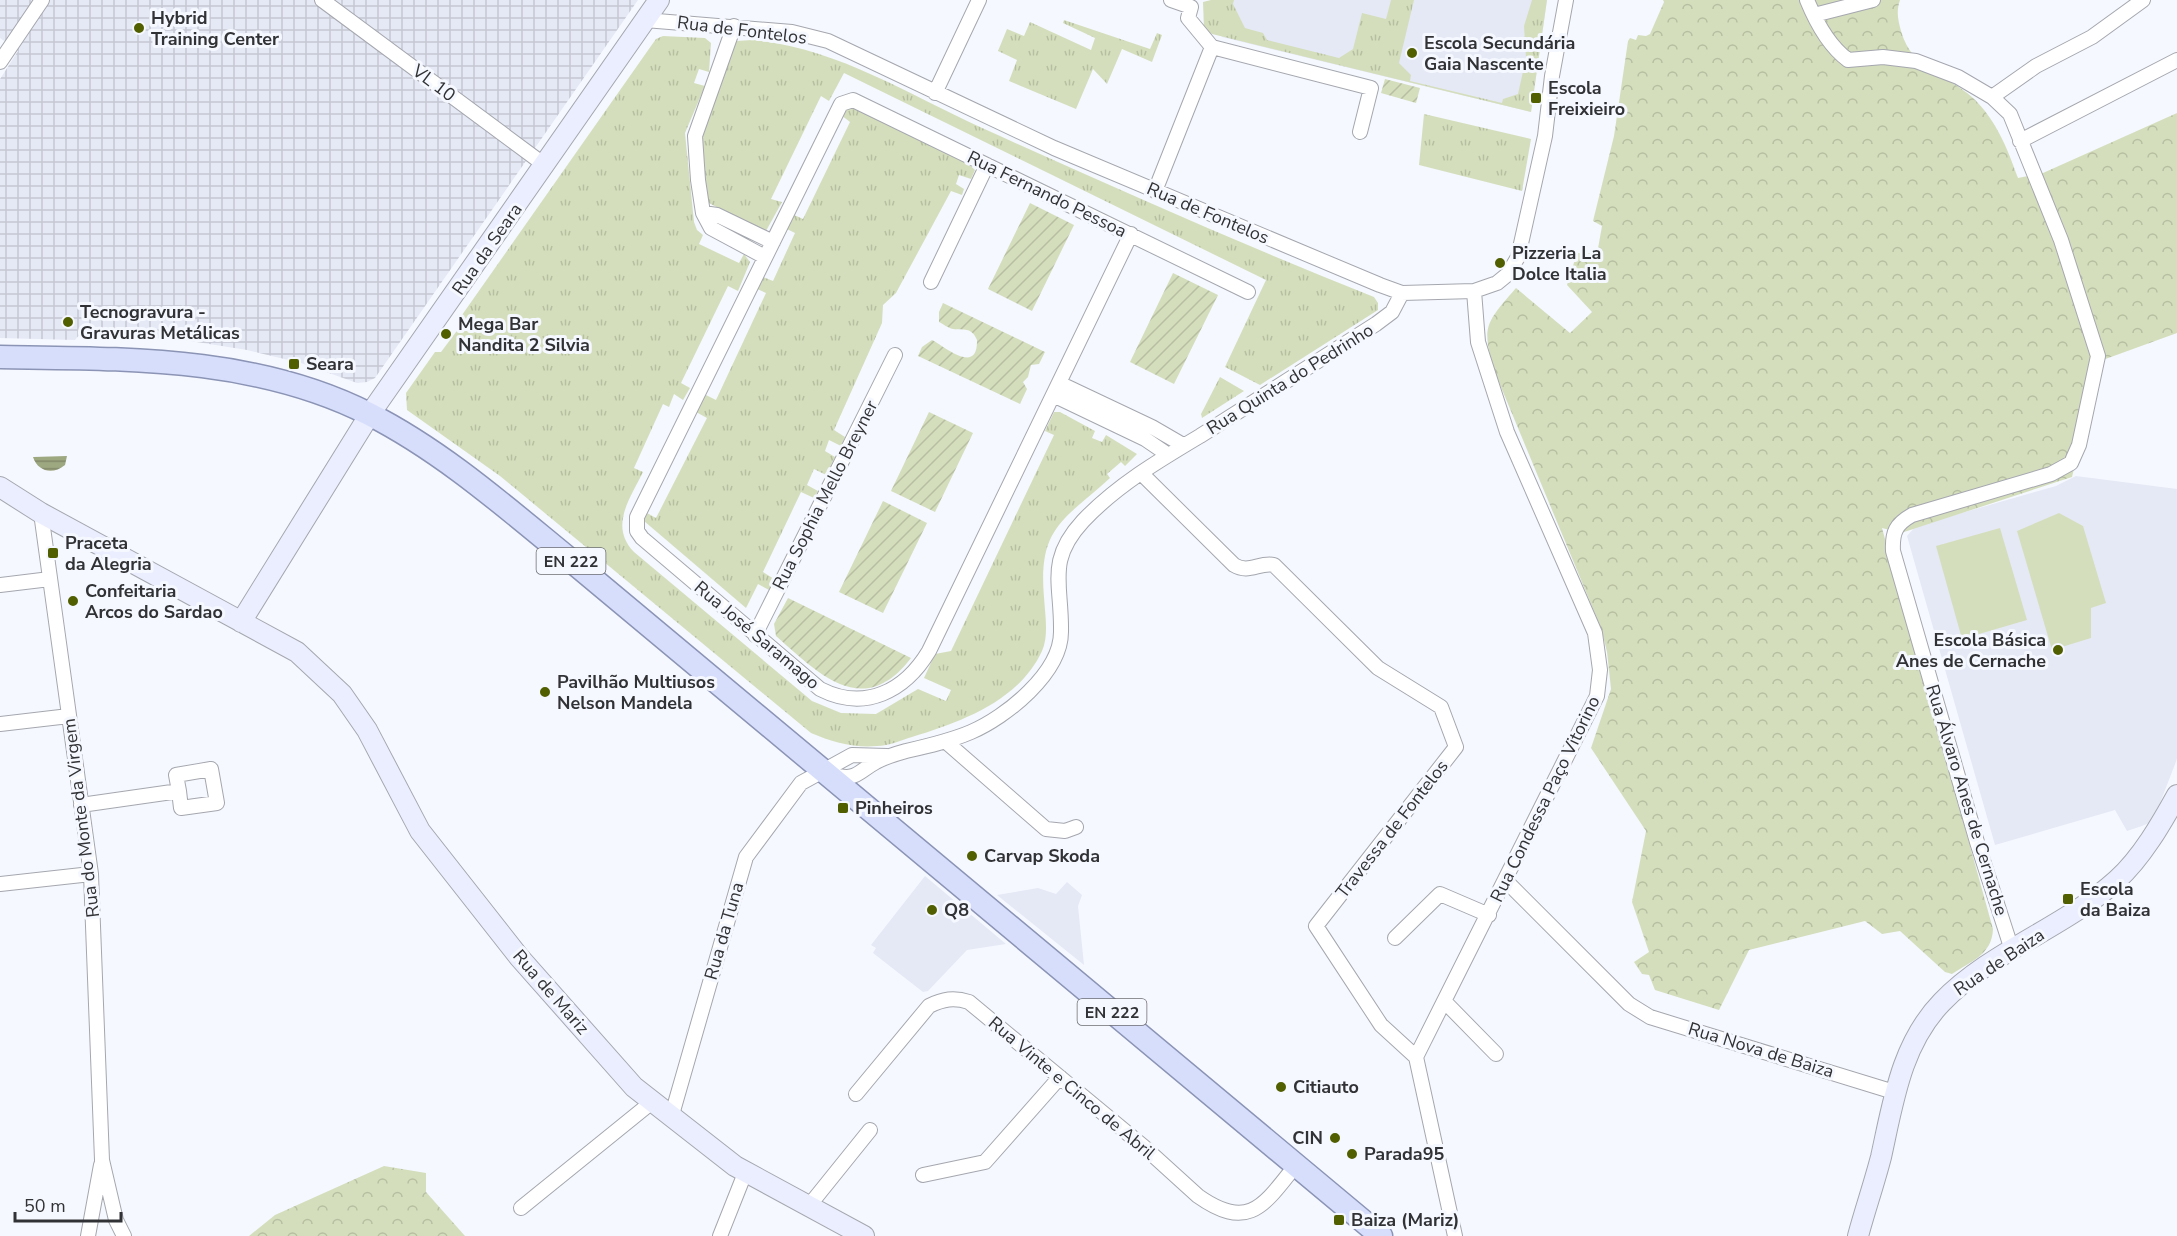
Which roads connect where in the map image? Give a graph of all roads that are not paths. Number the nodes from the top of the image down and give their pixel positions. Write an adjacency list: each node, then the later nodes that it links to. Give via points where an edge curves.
1 (42, 0): 15 (street)
2 (322, 0): 22 (street, VL 10)
3 (659, 0): 11 (street, Rua da Seara)
4 (979, 0): 16 (street)
5 (1171, 0): 13 (street, via 1191,7 1188,18)
6 (1566, 0): 29 (street, Rua de Fontelos, via 1545,136 1518,257 1497,283)
7 (1807, 0): 10 (street, Rua Álvaro Anes de Cernache)
8 (1873, 0): 10 (street)
9 (2143, 0): 17 (street, via 2091,37 2036,66)
10 (1814, 15): 17 (street, Rua Álvaro Anes de Cernache, via 1838,53 1848,60 1883,57 1916,61 1958,77)
11 (645, 20): 12 (street, Rua de Fontelos); 22 (street, Rua da Seara)
12 (734, 26): 16 (street, Rua de Fontelos, via 792,32 828,41); 24 (street, via 695,136)
13 (1212, 47): 19 (street, via 1371,88); 23 (street)
14 (2177, 60): 20 (street)
15 (0, 62)
16 (935, 93): 23 (street, Rua de Fontelos)
17 (1992, 97): 20 (street, Rua Álvaro Anes de Cernache, via 2010,114)
18 (845, 100): 21 (street, Rua Fernando Pessoa, via 853,100); 26 (street, Rua José Saramago)
19 (1360, 132)
20 (2020, 141): 59 (street, Rua Álvaro Anes de Cernache, via 2065,251 2098,356 2079,446 2071,463 2051,474 1912,515 1899,522 1893,535 1893,551)
21 (987, 165): 25 (street, Rua Fernando Pessoa); 28 (street)
22 (546, 166): 35 (street, Rua da Seara)
23 (1155, 191): 31 (street, Rua de Fontelos)
24 (703, 213): 26 (street, via 717,215); 27 (street, via 711,228)
25 (1131, 234): 30 (street, Rua Fernando Pessoa); 34 (street, Rua José Saramago)
26 (773, 242): 27 (street, Rua José Saramago)
27 (765, 257): 44 (street, Rua José Saramago, via 636,524 642,538)
28 (931, 282)
29 (1474, 291): 31 (street, Rua de Fontelos); 55 (street, Rua Condessa Paço Vitorino, via 1478,342 1506,432 1595,633 1600,670 1597,696)
30 (1248, 292)
31 (1402, 293): 36 (street, Rua Quinta do Pedrinho, via 1392,312 1376,324)
32 (895, 355): 44 (street, Rua Sophia Mello Breyner)
33 (0, 357): 35 (main road, EN 222, via 108,357 209,367 293,385)
34 (1056, 389): 36 (street, via 1152,427); 37 (street); 44 (street, Rua José Saramago, via 929,651 912,676 887,692 868,698 837,696 811,682)
35 (370, 414): 43 (street, Rua da Seara); 49 (main road, EN 222, via 482,488)
36 (1183, 445): 37 (street, Rua Quinta do Pedrinho)
37 (1167, 454): 38 (street, Rua Quinta do Pedrinho)
38 (1141, 473): 47 (street, Rua Quinta do Pedrinho, via 1083,522 1059,555 1062,634 1051,665 1010,708 983,726); 62 (street, Travessa de Fontelos, via 1234,565 1248,570 1266,563 1274,565 1378,668 1441,707 1456,747 1316,926 1381,1025)
39 (0, 487): 40 (street, Rua de Mariz)
40 (41, 513): 41 (street, Rua do Monte da Virgem); 43 (street, Rua de Mariz)
41 (50, 579): 42 (street); 45 (street, Rua do Monte da Virgem)
42 (0, 585)
43 (241, 622): 66 (street, Rua de Mariz, via 297,652 342,694 367,730 420,831 519,957 634,1087)
44 (755, 635)
45 (69, 716): 46 (street); 52 (street, Rua do Monte da Virgem)
46 (0, 724)
47 (945, 741): 48 (street, Rua Quinta do Pedrinho); 53 (street, via 1046,829 1065,831)
48 (888, 756): 49 (street, Rua da Tuna, via 852,755); 49 (street, via 850,777)
49 (824, 772): 67 (street, Rua da Tuna, via 801,783 746,857); 70 (main road, EN 222)
50 (179, 791): 52 (street)
51 (2177, 795): 59 (street, Rua de Baiza, via 2157,831 2118,879 2079,910)
52 (81, 805): 54 (street, Rua do Monte da Virgem)
53 (1076, 826)
54 (91, 874): 56 (street); 69 (street, Rua do Monte da Virgem)
55 (1506, 881): 57 (street, Rua Condessa Paço Vitorino); 64 (street, Rua Nova de Baiza, via 1629,1004 1650,1017)
56 (0, 884)
57 (1489, 915): 58 (street, via 1440,894); 60 (street, Rua Condessa Paço Vitorino)
58 (1395, 939)
59 (2012, 950): 64 (street, Rua de Baiza, via 1968,979 1940,1004 1911,1046)
60 (1445, 1002): 61 (street); 62 (street, Rua Condessa Paço Vitorino)
61 (1496, 1054)
62 (1416, 1057): 82 (street)
63 (1060, 1077): 65 (street, Rua Vinte e Cinco de Abril, via 969,1002 949,999 929,1006); 70 (street, Rua Vinte e Cinco de Abril, via 1219,1211 1248,1213); 72 (street, via 985,1161)
64 (1894, 1092): 83 (street, Rua de Baiza)
65 (856, 1094)
66 (652, 1102): 67 (street, Rua de Mariz); 74 (street)
67 (671, 1118): 71 (street, Rua de Mariz)
68 (870, 1130): 73 (street)
69 (102, 1160): 75 (street); 76 (street)
70 (1296, 1165): 81 (main road, EN 222)
71 (746, 1173): 73 (street, Rua de Mariz); 79 (street)
72 (923, 1174)
73 (808, 1207): 80 (street, Rua de Mariz)
74 (521, 1208)
75 (116, 1220): 77 (street); 78 (street)
76 (88, 1236)
77 (115, 1236)
78 (124, 1236)
79 (720, 1236)
80 (864, 1236)
81 (1381, 1236)
82 (1455, 1236)
83 (1858, 1236)

